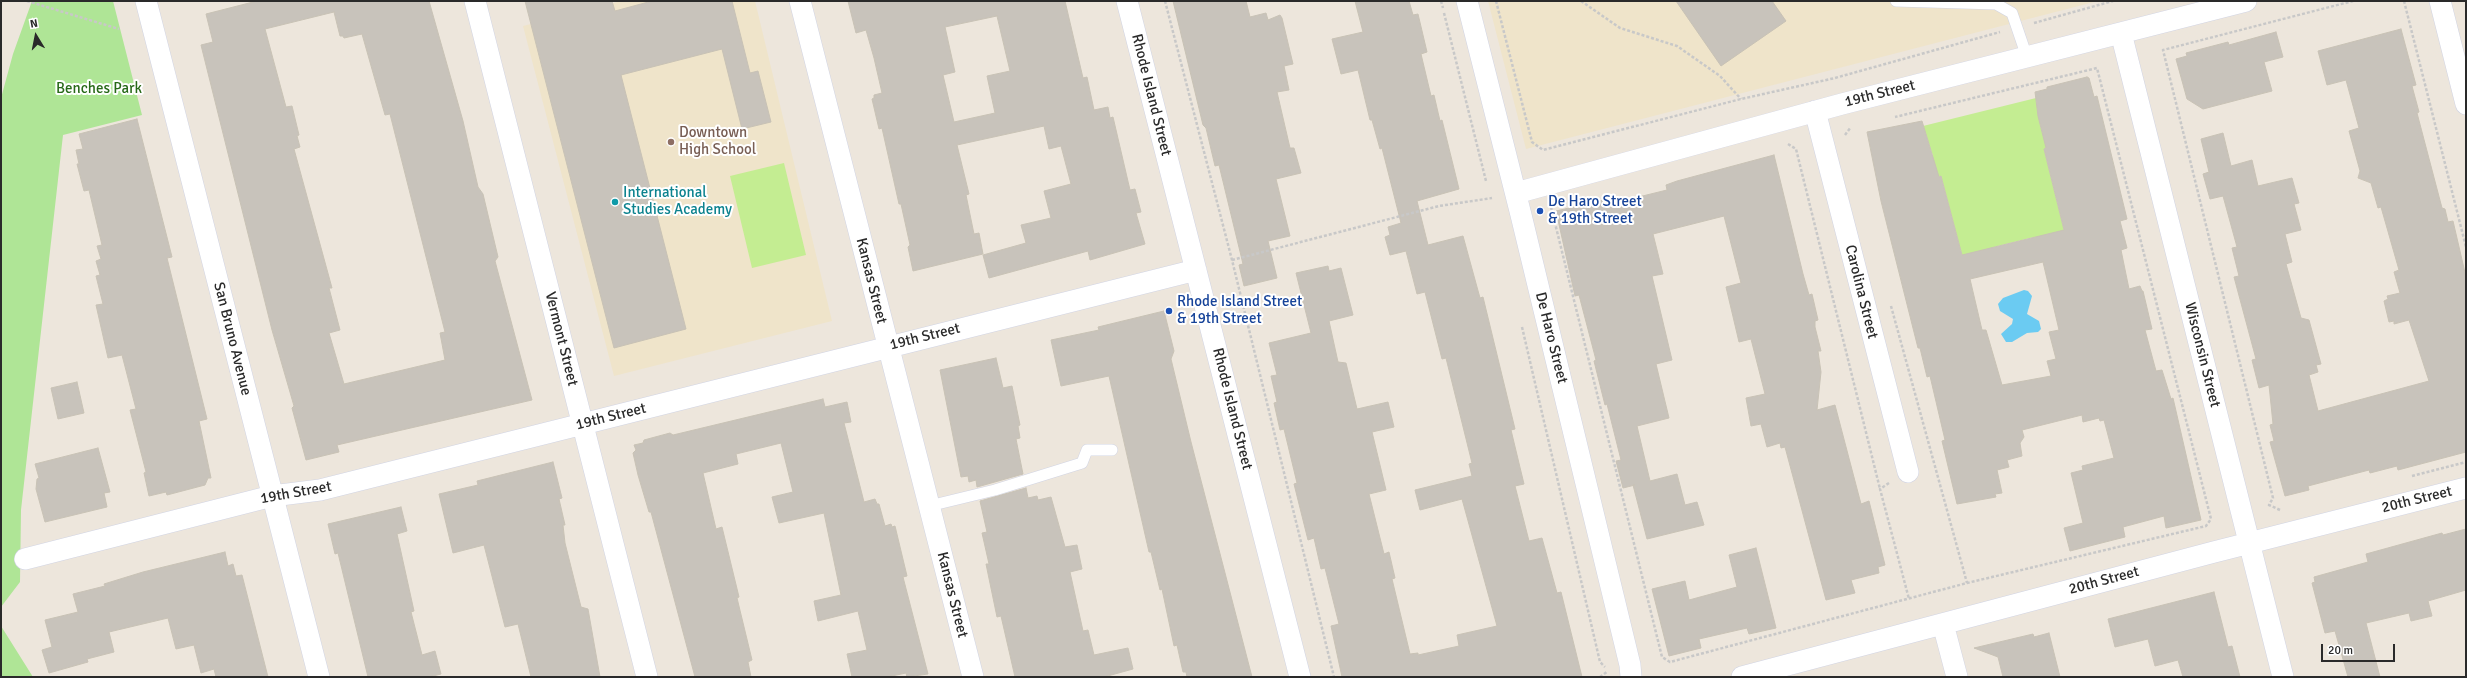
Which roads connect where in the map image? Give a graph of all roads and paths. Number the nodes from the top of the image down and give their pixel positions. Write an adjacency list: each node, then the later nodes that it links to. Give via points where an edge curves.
1 (27, 1): 18 (path)
2 (146, 1): 45 (street, San Bruno Avenue)
3 (475, 1): 40 (street, Vermont Street)
4 (800, 1): 39 (street, Kansas Street)
5 (1128, 1): 36 (street, Rhode Island Street)
6 (1165, 1): 35 (path)
7 (1441, 1): 28 (path)
8 (1467, 1): 30 (street, De Haro Street)
9 (1496, 1): 21 (path, via 1532,142 1543,150)
10 (1581, 1): 21 (path, via 1620,28 1677,46 1720,76)
11 (1896, 1): 17 (lane, via 1996,4 2012,13)
12 (2113, 1): 17 (path)
13 (2246, 1): 19 (street, 19th Street)
14 (2353, 1): 47 (path, via 2163,50 2273,498 2269,504)
15 (2404, 1): 34 (path)
16 (2440, 1): 22 (street)
17 (2017, 27): 20 (lane); 21 (path, via 1835,78)
18 (119, 30)
19 (2121, 33): 20 (street, 19th Street); 48 (street, Wisconsin Street)
20 (2027, 57): 23 (street, 19th Street)
21 (1741, 99)
22 (2466, 104)
23 (1815, 112): 30 (street, 19th Street); 42 (street, Carolina Street)
24 (1887, 119): 50 (path, via 2097,68 2211,519 2206,526)
25 (1857, 126): 27 (path, via 1849,128 1845,136)
26 (1786, 142): 43 (path, via 1796,149)
27 (1847, 143)
28 (1487, 184)
29 (1489, 191): 31 (path)
30 (1516, 194): 31 (path); 59 (street, De Haro Street)
31 (1492, 198): 33 (path); 35 (path, via 1439,206)
32 (1558, 203): 51 (path, via 1550,205 1662,657 1670,662)
33 (1493, 204)
34 (2466, 247)
35 (1232, 260): 57 (path)
36 (1196, 270): 39 (street, 19th Street); 56 (street, Rhode Island Street)
37 (1891, 305): 50 (path)
38 (1522, 324): 58 (path, via 1600,662 1609,670)
39 (888, 346): 40 (street, 19th Street); 46 (street, Kansas Street)
40 (583, 425): 45 (street, 19th Street, via 320,490); 54 (street, Vermont Street)
41 (1112, 450): 46 (lane, via 1087,450 1082,463 995,490)
42 (1908, 472): 43 (path)
43 (1880, 488): 51 (path)
44 (2466, 488): 48 (street, 20th Street)
45 (272, 496): 49 (street, 19th Street); 53 (street, San Bruno Avenue)
46 (929, 506): 55 (street, Kansas Street)
47 (2279, 510)
48 (2248, 543): 52 (street, 20th Street); 62 (street, Wisconsin Street)
49 (24, 559)
50 (1966, 583): 51 (path)
51 (1909, 599)
52 (1943, 624): 60 (street, 20th Street); 61 (street)
53 (319, 677)
54 (647, 677)
55 (973, 677)
56 (1300, 677)
57 (1334, 677)
58 (1600, 677)
59 (1631, 677)
60 (1742, 677)
61 (1957, 677)
62 (2283, 677)

